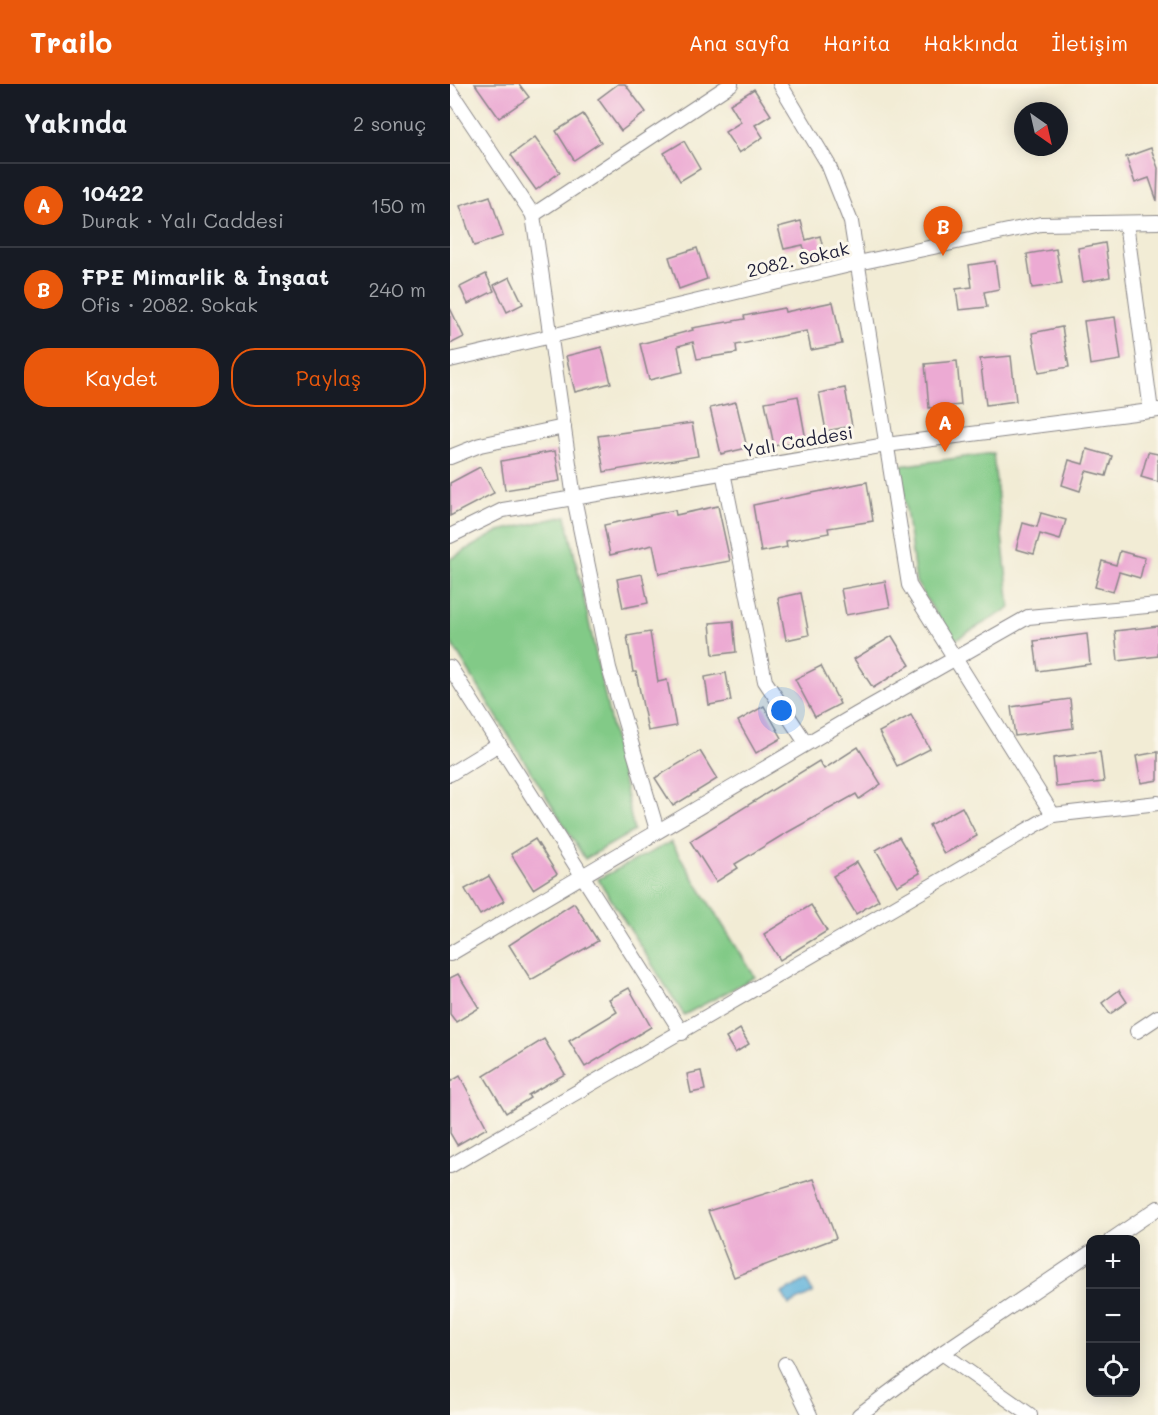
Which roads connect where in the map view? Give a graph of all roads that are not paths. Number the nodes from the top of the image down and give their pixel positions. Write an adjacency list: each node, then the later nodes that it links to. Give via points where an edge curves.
1 (731, 84): 4 (street)
2 (780, 84): 7 (street, via 828,164 851,222)
3 (450, 91): 4 (street)
4 (532, 215): 8 (street)
5 (1158, 222): 6 (street, 2082. Sokak)
6 (1126, 223): 7 (street, 2082. Sokak, via 1041,224); 10 (street)
7 (858, 264): 8 (street, 2082. Sokak); 12 (street)
8 (549, 336): 9 (street, 2082. Sokak); 11 (street)
9 (450, 360)
10 (1154, 410): 12 (street, Yalı Caddesi)
11 (564, 427): 13 (street, via 480,446); 15 (street)
12 (886, 445): 14 (street, Yalı Caddesi); 18 (street, via 909,585)
13 (450, 457)
14 (723, 472): 15 (street, Yalı Caddesi); 20 (street, via 765,681)
15 (574, 498): 16 (street, Yalı Caddesi, via 503,510); 25 (street, via 609,668)
16 (450, 536)
17 (1158, 605): 18 (street, via 1028,617)
18 (954, 659): 20 (street); 24 (street)
19 (450, 667): 21 (street)
20 (806, 743): 25 (street)
21 (499, 744): 22 (street); 26 (street)
22 (450, 774)
23 (1158, 803): 24 (street)
24 (1053, 815): 30 (street)
25 (657, 830): 26 (street)
26 (581, 876): 27 (street); 30 (street)
27 (450, 954)
28 (1158, 1017): 29 (street)
29 (1137, 1031)
30 (682, 1033): 31 (street)
31 (450, 1166)
32 (1158, 1208): 33 (street)
33 (1117, 1235)
34 (1086, 1256): 35 (street)
35 (942, 1353): 38 (street); 39 (street)
36 (785, 1364): 37 (street)
37 (810, 1415)
38 (859, 1415)
39 (1030, 1415)

